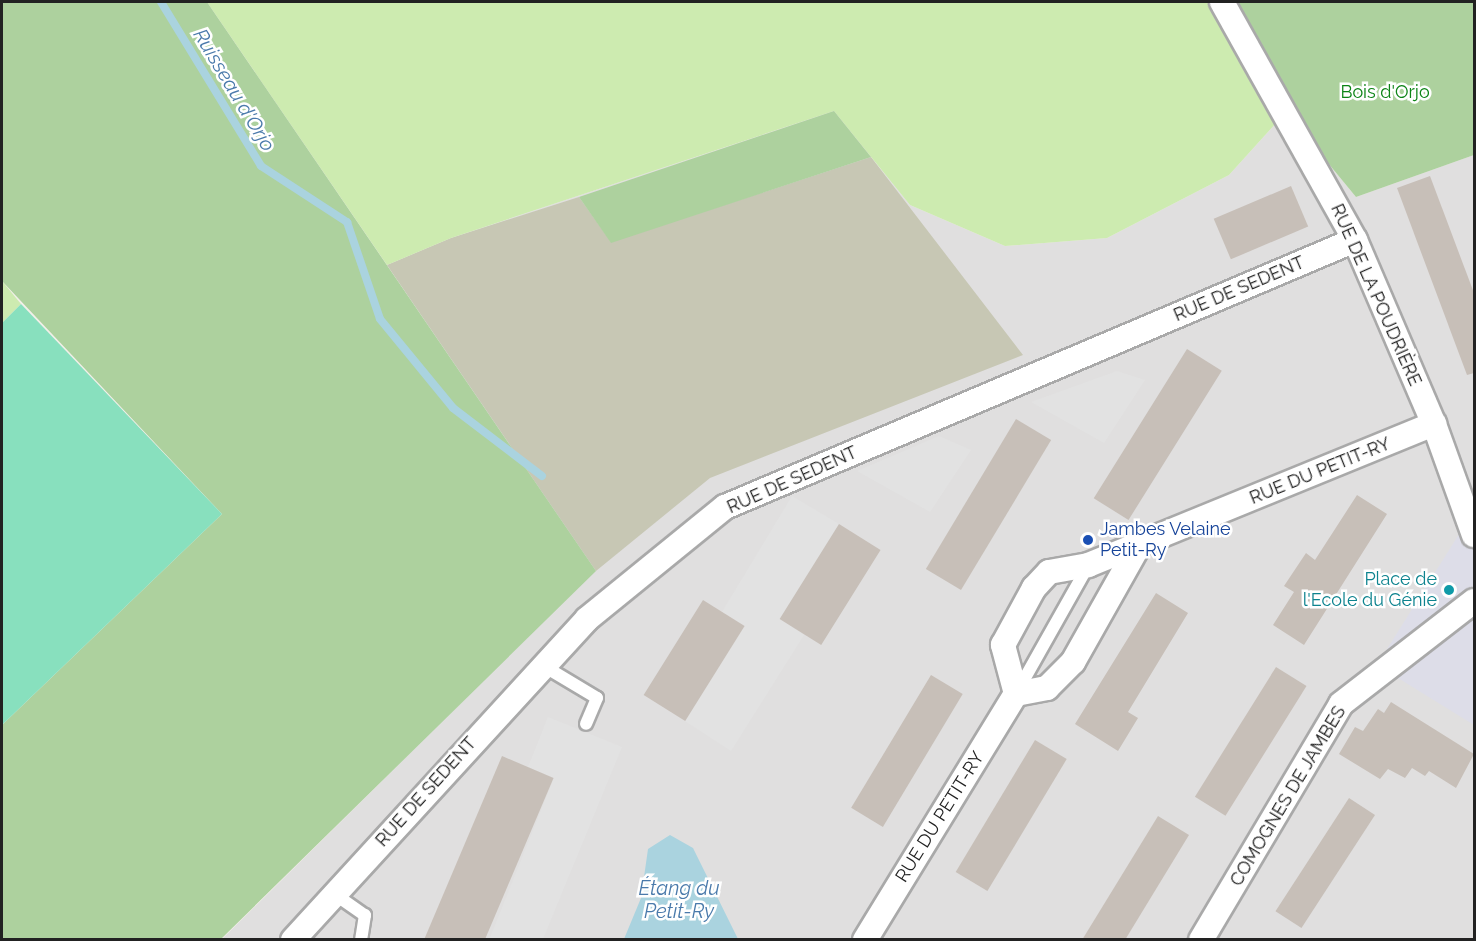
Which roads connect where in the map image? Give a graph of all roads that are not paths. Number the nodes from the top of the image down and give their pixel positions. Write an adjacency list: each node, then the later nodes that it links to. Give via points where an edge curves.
1 (1222, 2): 2 (street, RUE DE LA POUDRIÈRE)
2 (1355, 240): 3 (street, RUE DE LA POUDRIÈRE); 8 (street, RUE DE SEDENT, via 725,507 587,619)
3 (1434, 424): 4 (street, RUE DE LA POUDRIÈRE); 5 (street, RUE DU PETIT-RY)
4 (1474, 535)
5 (1138, 544): 6 (street, RUE DU PETIT-RY); 9 (street, via 1073,662 1047,688)
6 (1088, 565): 9 (lane, RUE DU PETIT-RY); 9 (street, RUE DU PETIT-RY, via 1049,572 1034,588 1003,645)
7 (1474, 600): 15 (street, COMOGNES DE JAMBES, via 1341,704)
8 (542, 665): 10 (lane, via 597,698); 11 (street, RUE DE SEDENT)
9 (1016, 694): 14 (street, RUE DU PETIT-RY)
10 (586, 724)
11 (333, 893): 12 (street, RUE DE SEDENT); 13 (lane, via 365,915)
12 (293, 939)
13 (361, 939)
14 (865, 939)
15 (1201, 939)

